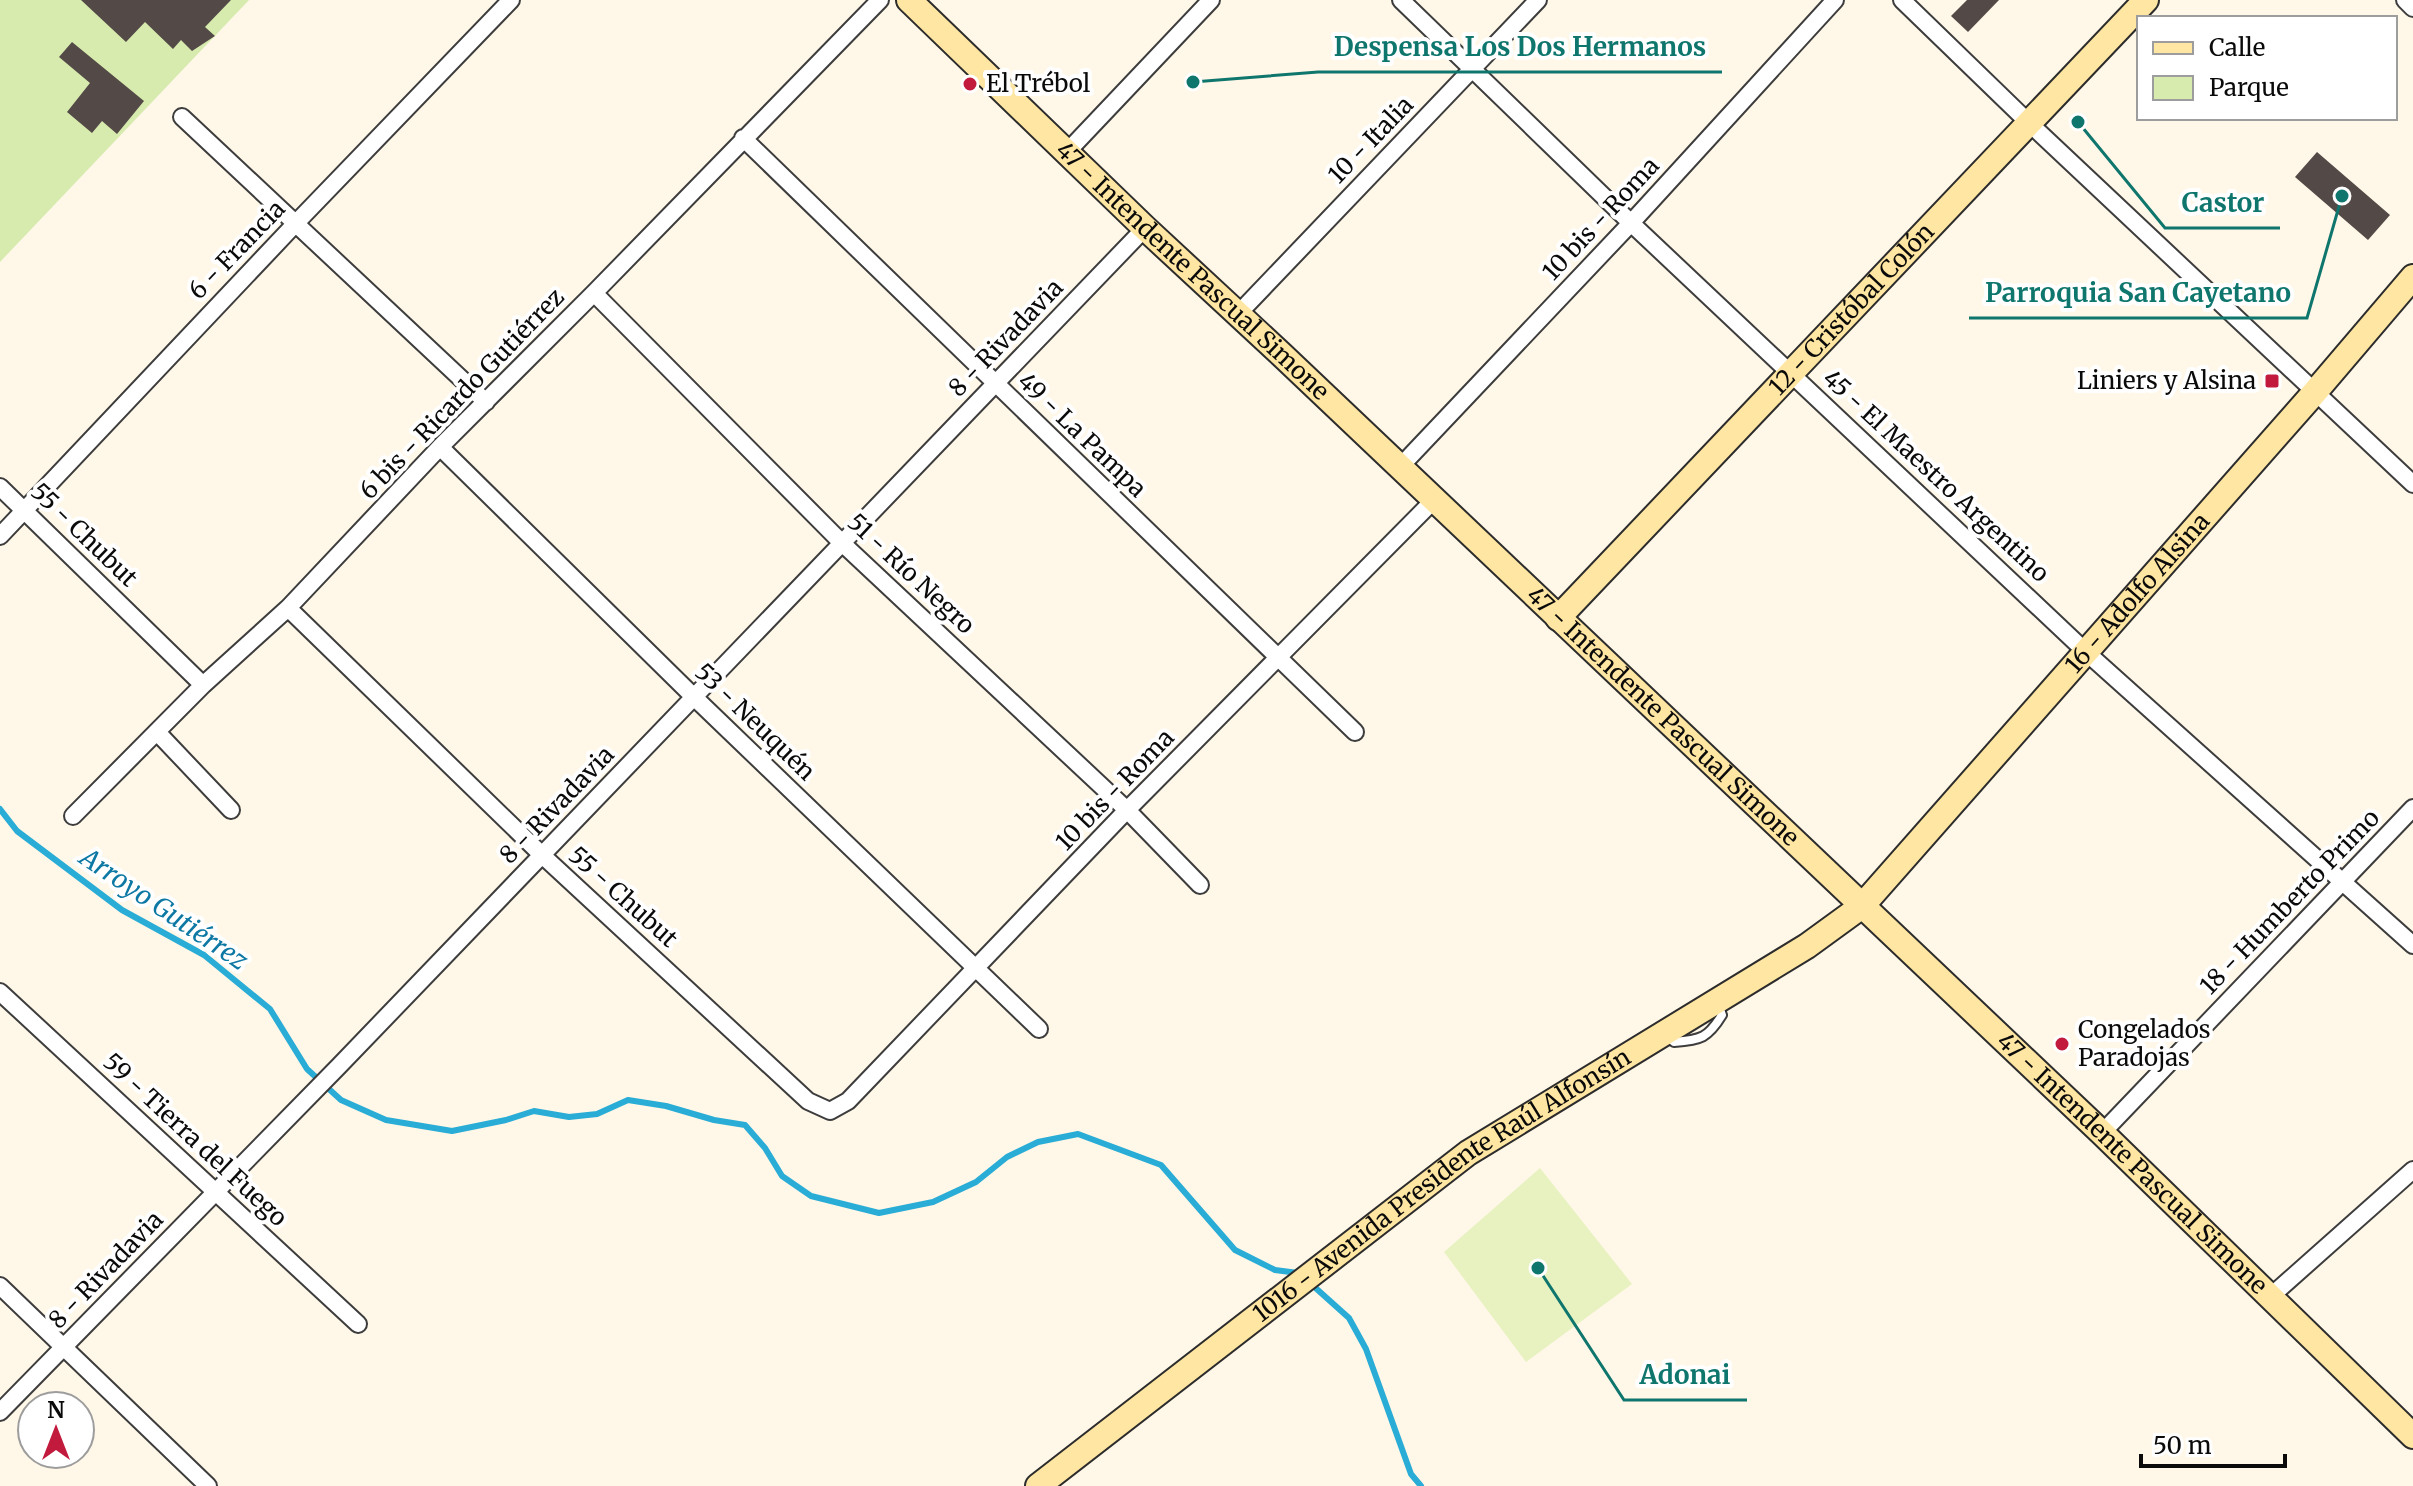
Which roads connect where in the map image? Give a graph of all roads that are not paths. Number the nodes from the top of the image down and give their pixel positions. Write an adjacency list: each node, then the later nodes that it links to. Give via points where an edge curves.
1 (511, 0): 17 (street, 6 - Francia)
2 (880, 0): 15 (street, 6 bis - Ricardo Gutiérrez)
3 (909, 0): 16 (street, 47 - Intendente Pascual Simone)
4 (1211, 0): 16 (street)
5 (1401, 0): 12 (street, 45 - El Maestro Argentino)
6 (1538, 0): 12 (street, 10 - Italia)
7 (1835, 0): 18 (street, 10 bis - Roma)
8 (1902, 0): 14 (street)
9 (2146, 0): 14 (street, 12 - Cristóbal Colón)
10 (2405, 0): 11 (street)
11 (2413, 8)
12 (1472, 68): 18 (street, 45 - El Maestro Argentino); 22 (street, 10 - Italia)
13 (182, 117): 17 (street)
14 (2028, 122): 23 (street, 12 - Cristóbal Colón); 25 (street)
15 (743, 138): 21 (street, 6 bis - Ricardo Gutiérrez); 24 (street, 49 - La Pampa)
16 (1067, 152): 19 (street, 47 - Intendente Pascual Simone)
17 (296, 223): 26 (street); 32 (street, 6 - Francia)
18 (1631, 223): 23 (street, 45 - El Maestro Argentino); 28 (street, 10 bis - Roma)
19 (1145, 228): 22 (street, 47 - Intendente Pascual Simone); 24 (street, 8 - Rivadavia)
20 (2413, 277): 25 (street, 16 - Adolfo Alsina)
21 (594, 293): 26 (street, 6 bis - Ricardo Gutiérrez); 34 (street, 51 - Río Negro)
22 (1238, 314): 28 (street, 47 - Intendente Pascual Simone)
23 (1792, 372): 36 (street, 12 - Cristóbal Colón); 37 (street, 45 - El Maestro Argentino)
24 (995, 384): 34 (street, 8 - Rivadavia); 38 (street, 49 - La Pampa)
25 (2315, 392): 29 (street); 37 (street, 16 - Adolfo Alsina)
26 (486, 402): 27 (street, 6 bis - Ricardo Gutiérrez)
27 (440, 447): 35 (street, 6 bis - Ricardo Gutiérrez); 40 (street, 53 - Neuquén)
28 (1399, 468): 31 (street, 47 - Intendente Pascual Simone)
29 (2413, 484)
30 (0, 487): 32 (street, 55 - Chubut)
31 (1434, 500): 36 (street, 47 - Intendente Pascual Simone); 38 (street, 10 bis - Roma)
32 (24, 509): 33 (street, 6 - Francia); 39 (street, 55 - Chubut)
33 (0, 536)
34 (842, 543): 40 (street, 8 - Rivadavia); 45 (street, 51 - Río Negro)
35 (288, 608): 39 (street, 6 bis - Ricardo Gutiérrez); 47 (street, 55 - Chubut)
36 (1558, 618): 50 (street, 47 - Intendente Pascual Simone)
37 (2086, 652): 48 (street, 45 - El Maestro Argentino); 50 (street, 16 - Adolfo Alsina)
38 (1280, 658): 42 (street, 49 - La Pampa); 45 (street, 10 bis - Roma)
39 (203, 685): 41 (street, 6 bis - Ricardo Gutiérrez)
40 (694, 697): 47 (street, 8 - Rivadavia); 52 (street, 53 - Neuquén)
41 (157, 732): 44 (street); 46 (street, 6 bis - Ricardo Gutiérrez)
42 (1355, 732)
43 (2413, 808): 48 (street, 18 - Humberto Primo)
44 (231, 810)
45 (1127, 810): 49 (street, 51 - Río Negro); 52 (street, 10 bis - Roma)
46 (73, 816)
47 (542, 855): 55 (street, 55 - Chubut, via 808,1101); 58 (street, 8 - Rivadavia)
48 (2344, 881): 51 (street, 45 - El Maestro Argentino); 56 (street, 18 - Humberto Primo)
49 (1200, 885)
50 (1862, 906): 56 (street, 47 - Intendente Pascual Simone); 66 (street, 1016 - Avenida Presidente Raúl Alfonsín, via 1718,1002 1468,1153)
51 (2413, 945)
52 (977, 968): 54 (street, 53 - Neuquén); 55 (street, 10 bis - Roma, via 848,1101)
53 (0, 992): 58 (street, 59 - Tierra del Fuego)
54 (1039, 1029)
55 (830, 1111)
56 (2102, 1133): 60 (street, 47 - Intendente Pascual Simone)
57 (2413, 1170): 60 (street)
58 (216, 1192): 61 (street, 59 - Tierra del Fuego); 62 (street, 8 - Rivadavia)
59 (0, 1286): 62 (street)
60 (2270, 1297): 64 (street, 47 - Intendente Pascual Simone)
61 (358, 1324)
62 (64, 1348): 63 (street, 8 - Rivadavia); 65 (street)
63 (0, 1412)
64 (2412, 1434)
65 (208, 1486)
66 (1038, 1486)

